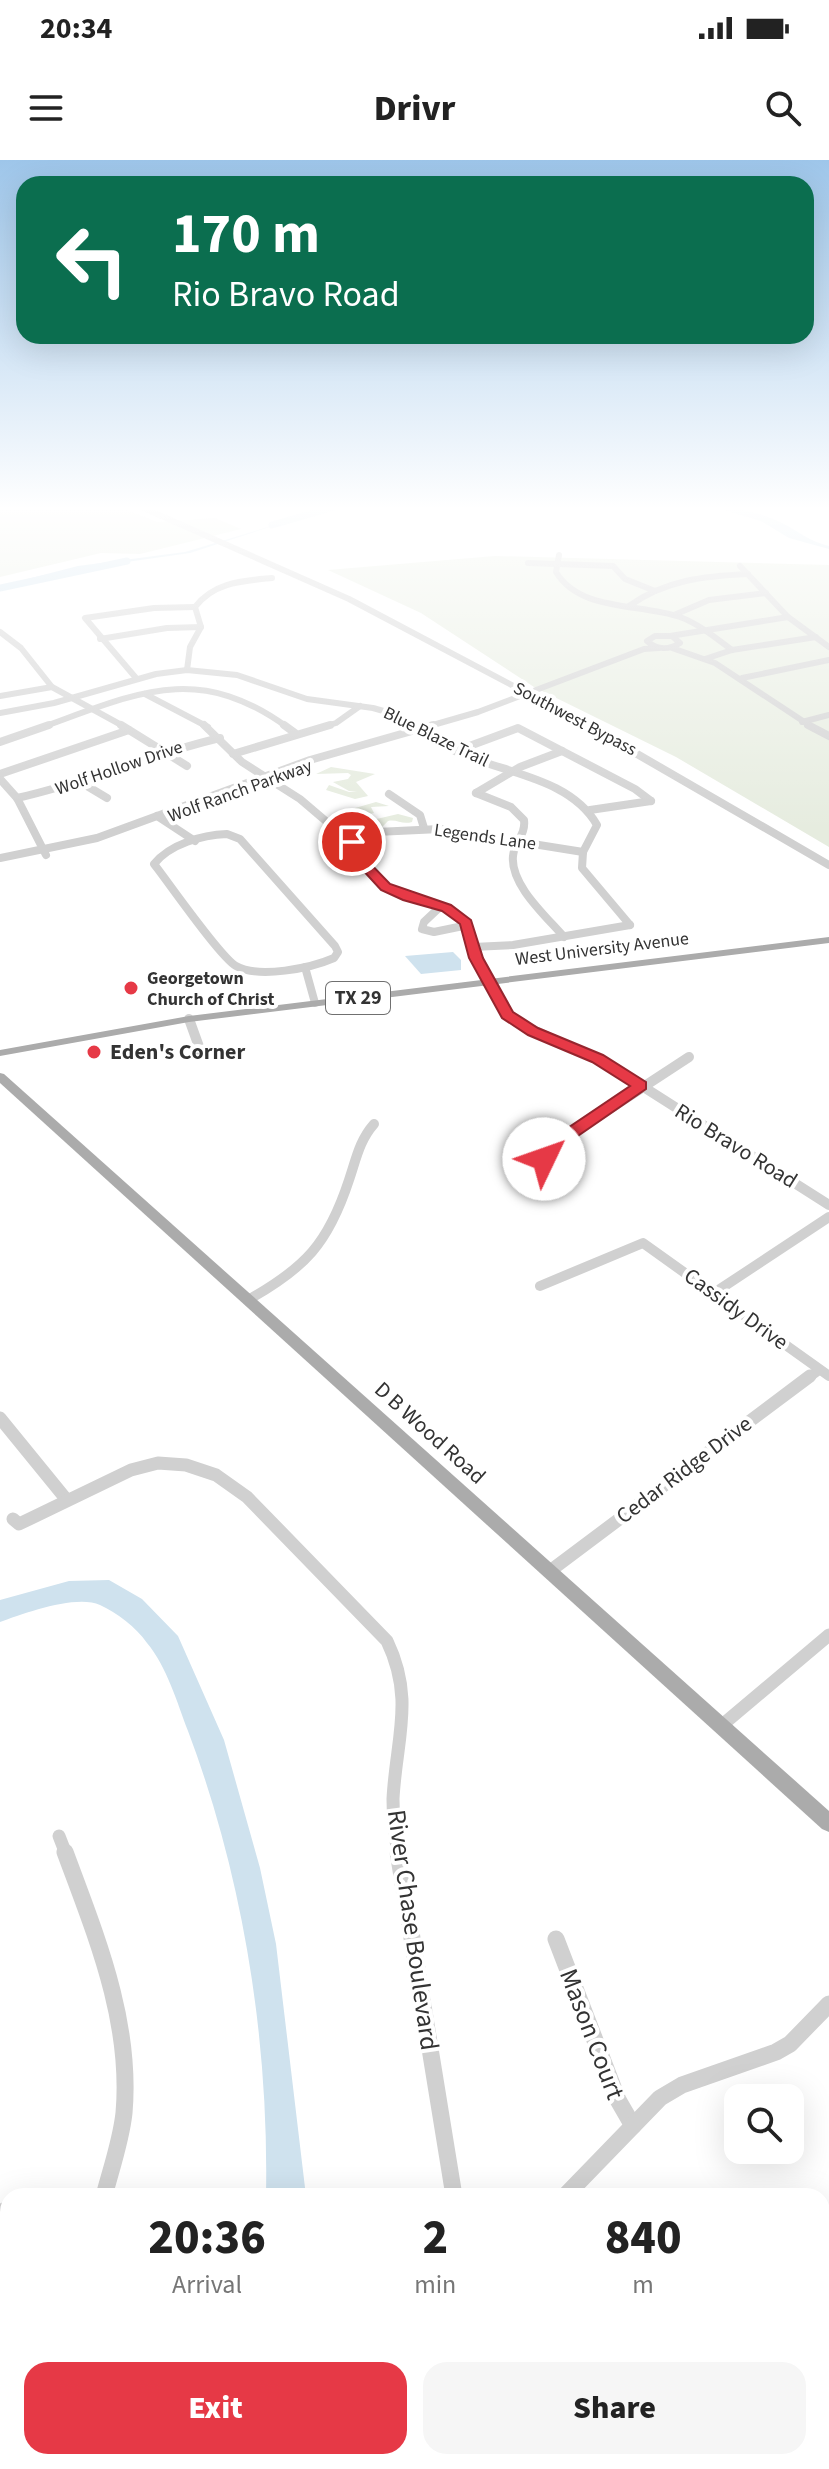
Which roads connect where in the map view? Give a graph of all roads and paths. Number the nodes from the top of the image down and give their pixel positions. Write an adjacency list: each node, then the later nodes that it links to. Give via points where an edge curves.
1 (114, 614): 13 (street, via 85,618)
2 (197, 614): 9 (street)
3 (373, 614): 27 (street, Southwest Bypass)
4 (668, 614): 7 (street)
5 (677, 614): 7 (street)
6 (785, 614): 8 (street)
7 (674, 615): 10 (street)
8 (788, 617): 10 (street); 12 (street)
9 (201, 627): 13 (street); 22 (street, via 190,647)
10 (701, 630): 14 (street); 18 (street)
11 (0, 632): 25 (street, via 21,648)
12 (816, 637): 16 (street); 18 (street)
13 (100, 639): 23 (street)
14 (681, 640): 15 (street, via 657,635); 17 (street); 19 (street)
15 (647, 644): 17 (street, Wolf Ranch Parkway); 27 (street, Wolf Ranch Parkway)
16 (829, 647)
17 (672, 648): 19 (street)
18 (732, 650): 20 (street)
19 (690, 652): 20 (street)
20 (705, 659): 24 (street)
21 (829, 660): 24 (street)
22 (187, 670): 23 (street, Blue Blaze Trail); 30 (street, Blue Blaze Trail, via 237,675 307,699)
23 (136, 678): 29 (street, Blue Blaze Trail)
24 (742, 678): 34 (street)
25 (52, 687): 28 (street); 29 (street)
26 (145, 694): 31 (street); 37 (street, via 181,687 219,691); 39 (street, Legends Lane)
27 (528, 694): 36 (street, Wolf Ranch Parkway); 62 (street, Southwest Bypass)
28 (0, 696)
29 (72, 698): 31 (street); 32 (street, Blue Blaze Trail)
30 (360, 706): 36 (street, Blue Blaze Trail, via 390,713); 37 (street, via 336,723)
31 (93, 711): 35 (street); 40 (street)
32 (0, 713)
33 (829, 715): 34 (street)
34 (802, 722): 38 (street)
35 (129, 730): 43 (street); 47 (street)
36 (420, 730): 41 (street, Blue Blaze Trail); 48 (street, Wolf Ranch Parkway)
37 (295, 733): 44 (street)
38 (829, 736)
39 (220, 738): 43 (street, Wolf Hollow Drive); 44 (street, Legends Lane)
40 (0, 742)
41 (456, 751): 42 (street, via 518,728); 46 (street, Blue Blaze Trail)
42 (562, 751): 46 (street); 53 (street, via 651,801)
43 (166, 752): 45 (street); 49 (street, Wolf Hollow Drive)
44 (233, 754): 48 (street, Legends Lane)
45 (187, 766)
46 (512, 772): 53 (street, Blue Blaze Trail, via 549,785); 58 (street, via 476,793 521,816 526,830)
47 (0, 777): 51 (street)
48 (266, 778): 54 (street, Wolf Ranch Parkway); 56 (street, Legends Lane, via 305,802 326,824)
49 (82, 783): 51 (street, Wolf Hollow Drive); 52 (street)
50 (389, 794): 55 (street, via 420,815)
51 (17, 798): 60 (street)
52 (107, 798)
53 (590, 810): 59 (street, via 597,825)
54 (159, 818): 57 (street); 60 (street, Wolf Ranch Parkway, via 99,843)
55 (424, 828): 56 (street, Legends Lane); 58 (street, Legends Lane)
56 (355, 833): 63 (street, via 352,851 382,884)
57 (195, 841): 68 (street, via 222,834 240,839 335,946 337,955 331,960); 68 (street, via 158,856 155,867 233,965 257,972)
58 (520, 842): 59 (street, Legends Lane); 65 (street, via 513,856 515,874)
59 (583, 852): 65 (street, via 584,872 630,925)
60 (45, 854): 61 (street, Wolf Ranch Parkway)
61 (0, 860)
62 (829, 865)
63 (441, 906): 64 (street); 64 (street, via 422,929 434,932)
64 (468, 925): 67 (street, Rio Bravo Road)
65 (564, 937): 67 (street)
66 (829, 940): 69 (main road, West University Avenue / TX 29)
67 (473, 947): 69 (street, Rio Bravo Road)
68 (305, 967): 70 (street)
69 (488, 981): 70 (main road, West University Avenue / TX 29); 76 (street, Rio Bravo Road, via 516,1022 592,1056)
70 (315, 1003): 71 (main road, West University Avenue / TX 29)
71 (189, 1019): 72 (main road, West University Avenue / TX 29); 73 (street)
72 (0, 1053)
73 (202, 1055)
74 (689, 1057): 76 (street)
75 (0, 1077): 83 (main road, D B Wood Road)
76 (641, 1086): 78 (street, via 553,1146); 79 (street, Rio Bravo Road)
77 (374, 1124): 83 (street, via 362,1136 327,1240 296,1271)
78 (544, 1159)
79 (829, 1205)
80 (829, 1217): 82 (street)
81 (540, 1286): 82 (street, Cassidy Drive, via 643,1243)
82 (714, 1293): 84 (street, Cassidy Drive)
83 (248, 1300): 88 (main road, D B Wood Road)
84 (824, 1373): 88 (street, Cedar Ridge Drive)
85 (0, 1418): 86 (street)
86 (66, 1499): 87 (street, River Chase Boulevard, via 19,1524); 97 (street, River Chase Boulevard, via 112,1474 140,1466 181,1465 208,1471 247,1497 356,1606 395,1655 405,1687 394,1795 397,1847)
87 (13, 1519)
88 (550, 1571): 90 (main road, D B Wood Road)
89 (829, 1635): 90 (street)
90 (721, 1726): 91 (main road, D B Wood Road)
91 (829, 1823)
92 (59, 1836): 96 (street, via 122,2028 124,2115)
93 (556, 1939): 95 (street, Mason Court)
94 (829, 2004): 95 (street, via 790,2044 758,2061 682,2085 660,2098)
95 (633, 2126): 98 (street)
96 (106, 2188)
97 (453, 2188)
98 (573, 2188)

